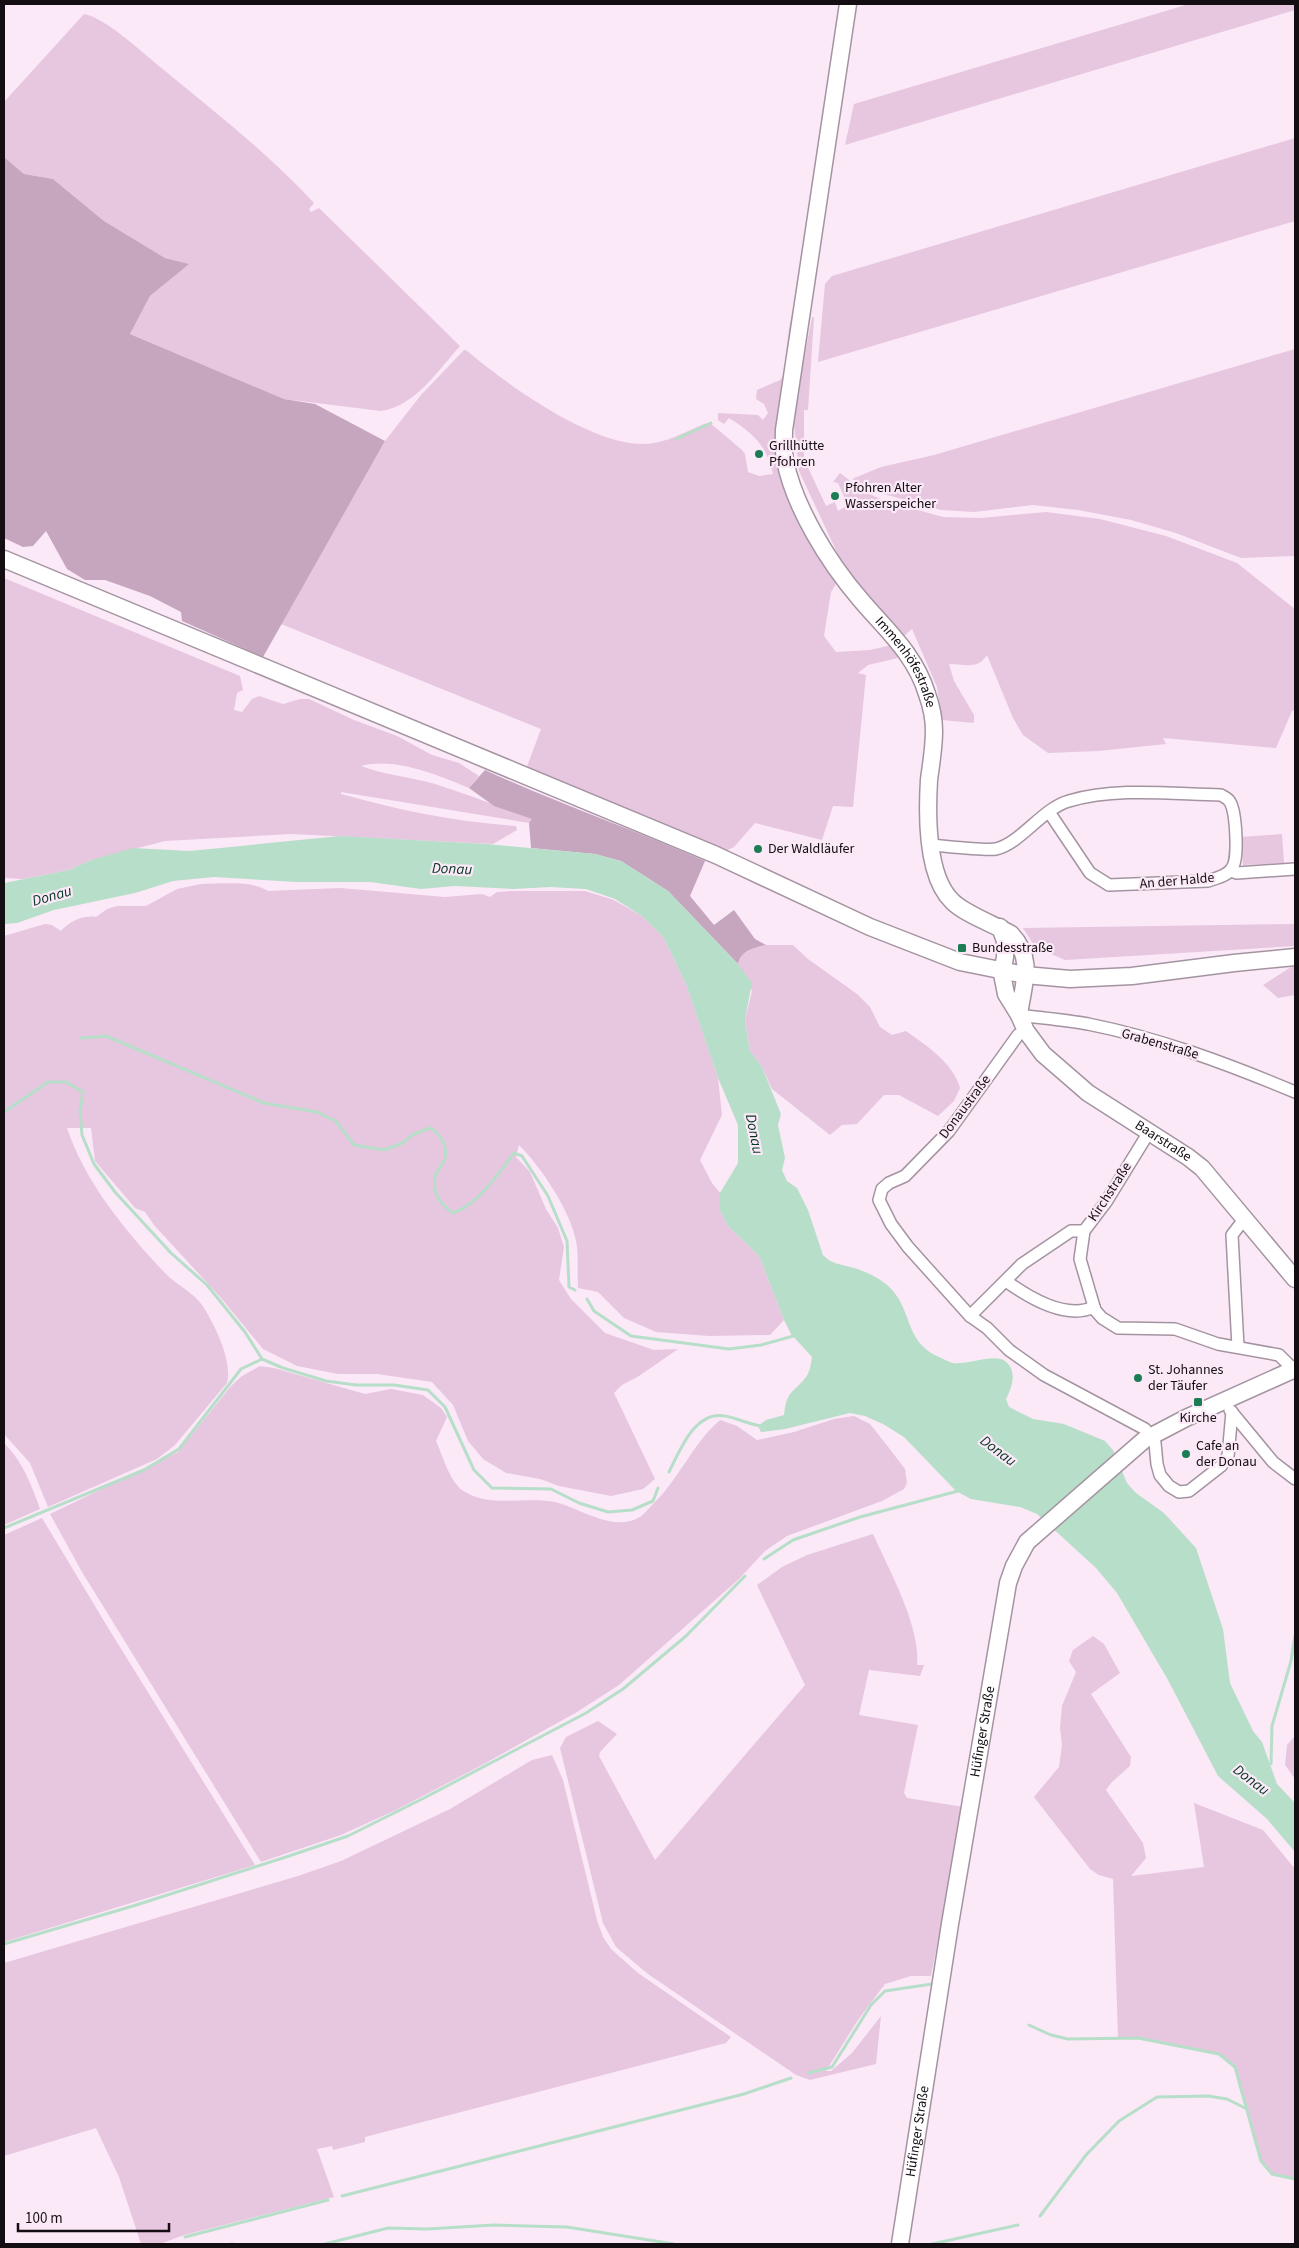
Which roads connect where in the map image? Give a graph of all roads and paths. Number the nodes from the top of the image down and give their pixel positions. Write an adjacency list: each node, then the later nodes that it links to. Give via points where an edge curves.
1 (848, 4): 4 (street, Immenhöfestraße, via 784,430 784,459 804,512 837,570 916,664 928,694 934,729 929,797)
2 (4, 558): 9 (street, via 716,855 870,927 960,962)
3 (1049, 812): 4 (street, An der Halde, via 996,849); 6 (street, An der Halde, via 1090,873 1109,886 1208,881); 6 (street, An der Halde, via 1066,801 1101,794 1221,794 1233,809 1237,857)
4 (931, 845): 7 (street, Immenhöfestraße, via 943,889 952,901)
5 (1295, 869): 6 (street)
6 (1231, 871)
7 (1000, 927): 9 (street, via 1004,941); 10 (street, Immenhöfestraße, via 1019,942 1024,952)
8 (1295, 958): 10 (street, via 1131,968)
9 (1004, 966): 10 (street); 11 (street, Baarstraße, via 1006,994)
10 (1025, 969): 11 (street, Baarstraße)
11 (1020, 1015): 12 (street, Baarstraße); 13 (street, Grabenstraße, via 1088,1024 1143,1038 1227,1064)
12 (1026, 1031): 14 (street, Baarstraße, via 1043,1054 1088,1093); 20 (street, Donaustraße, via 1018,1036 949,1132 906,1176 882,1189 879,1200 908,1247)
13 (1295, 1092)
14 (1149, 1132): 15 (street, Baarstraße, via 1202,1168); 16 (street, Kirchstraße)
15 (1245, 1218): 17 (street, Baarstraße); 21 (street, via 1232,1235)
16 (1084, 1231): 18 (street, via 1071,1231 1022,1264); 19 (street, Kirchstraße, via 1080,1259)
17 (1295, 1279)
18 (1006, 1281): 19 (street, via 1048,1305 1076,1310); 20 (street)
19 (1094, 1307): 21 (street, Kirchstraße, via 1102,1318 1118,1328 1176,1330)
20 (970, 1316): 24 (street, Donaustraße, via 1044,1375 1145,1429)
21 (1238, 1348): 22 (street, Kirchstraße, via 1279,1354)
22 (1293, 1370): 23 (street, Hüfinger Straße)
23 (1227, 1407): 24 (street, Hüfinger Straße); 24 (street, via 1228,1456 1221,1466 1189,1491 1179,1492 1160,1475 1156,1447); 25 (street, via 1273,1462)
24 (1147, 1438): 26 (street, Hüfinger Straße, via 1027,1542 1008,1583)
25 (1295, 1479)
26 (900, 2244)

